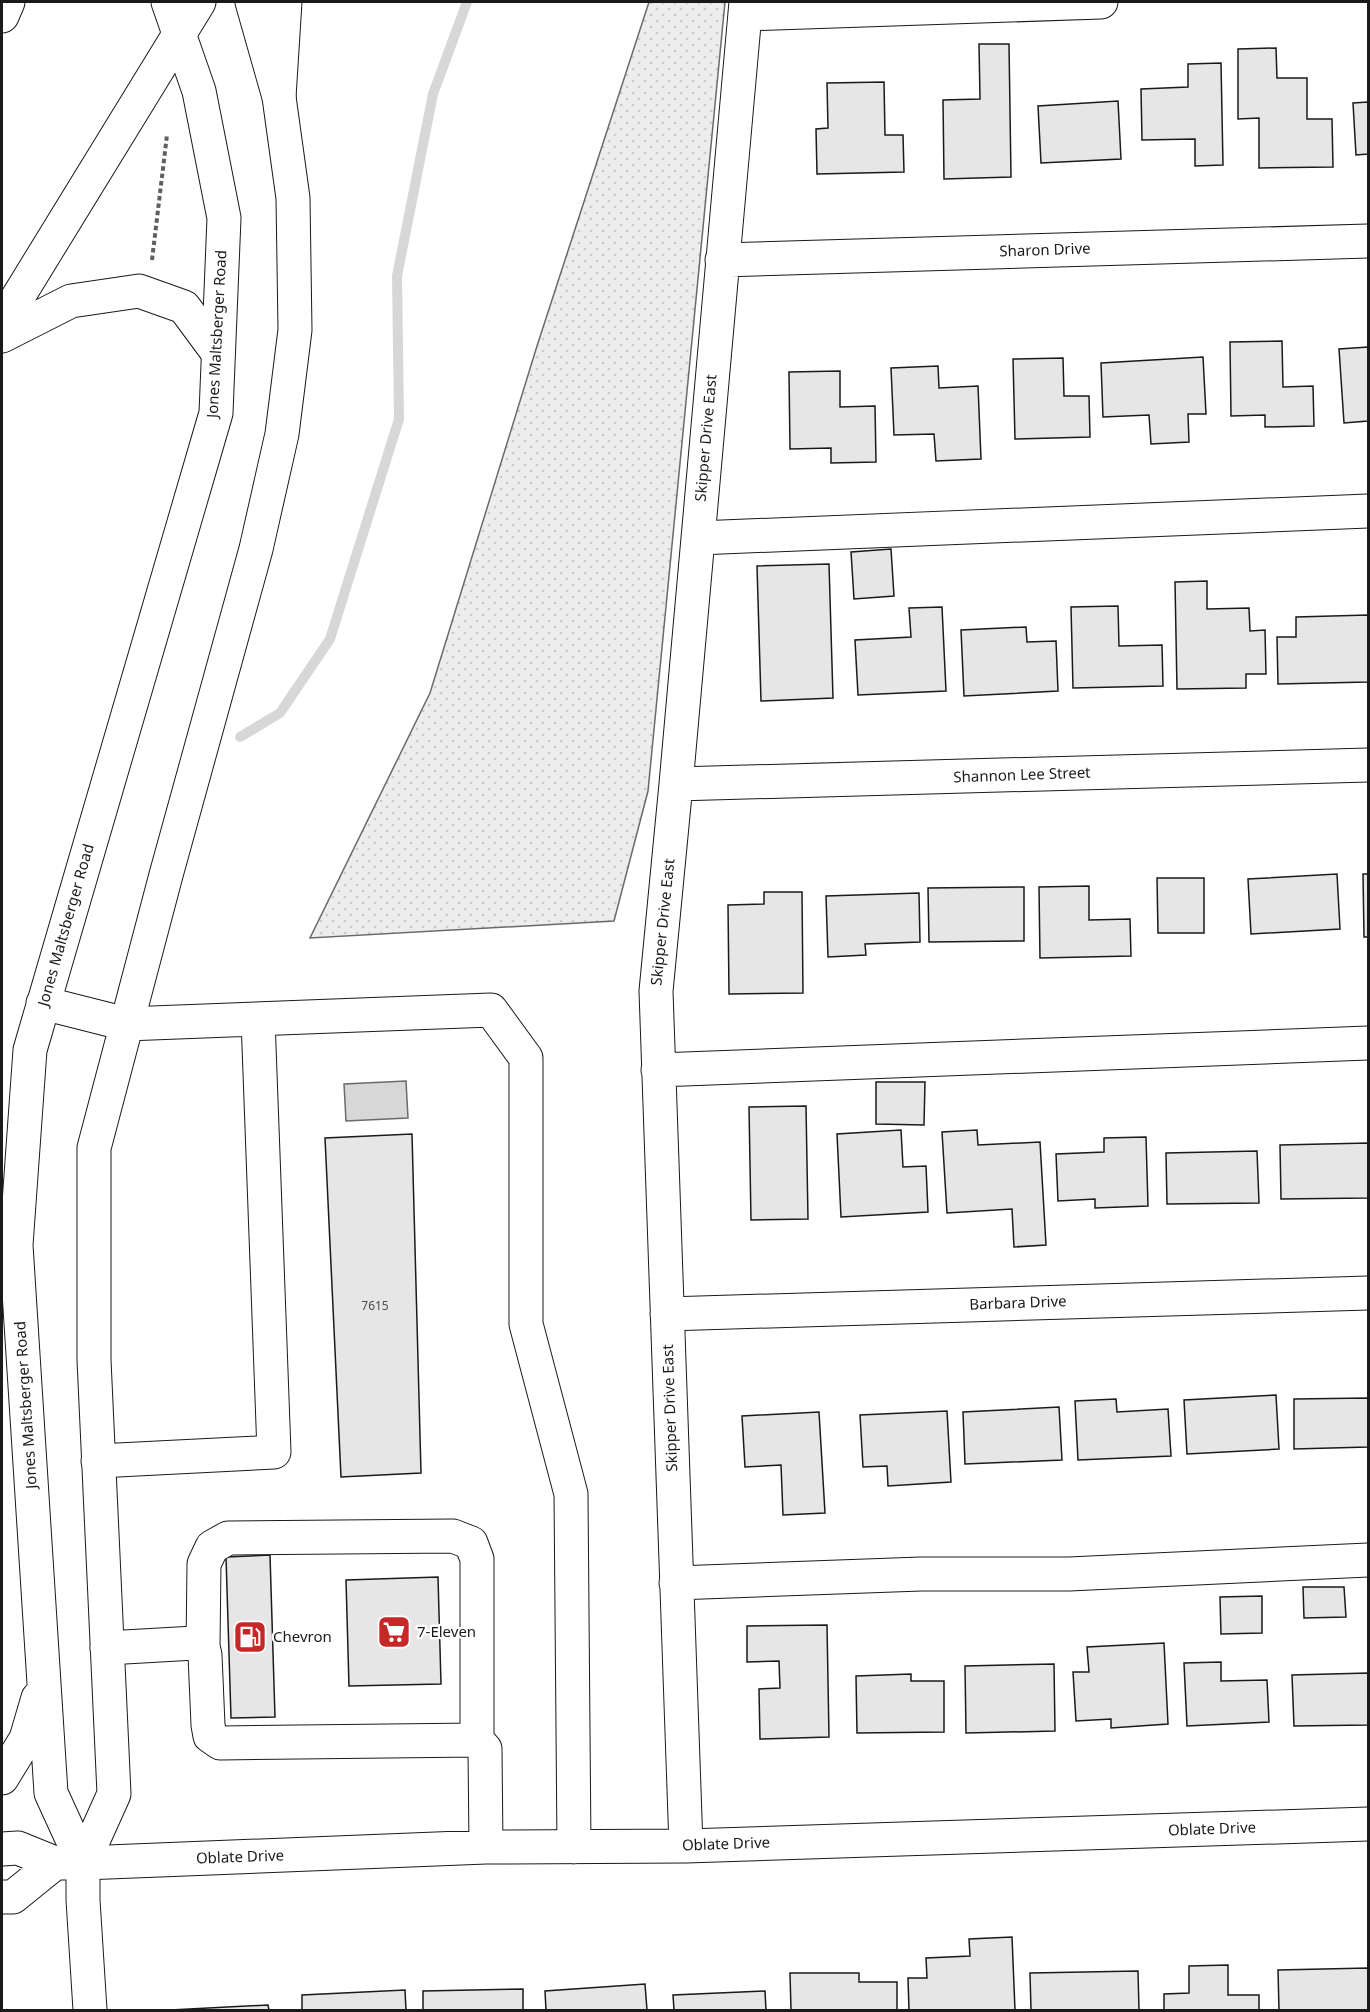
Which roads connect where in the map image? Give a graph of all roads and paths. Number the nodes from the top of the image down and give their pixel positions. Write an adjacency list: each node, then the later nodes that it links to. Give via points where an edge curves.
1 (8, 2): 8 (main road)
2 (168, 2): 9 (main road, Jones Maltsberger Road)
3 (199, 2): 9 (main road)
4 (252, 2): 10 (main road, Jones Maltsberger Road)
5 (285, 2): 10 (main road)
6 (1101, 2): 7 (main road)
7 (746, 8): 13 (main road, Skipper Drive East)
8 (2, 16)
9 (180, 33): 15 (main road); 17 (main road, Jones Maltsberger Road, via 199,91 224,218)
10 (279, 97): 24 (main road, Jones Maltsberger Road, via 292,198 295,330 282,434 256,549)
11 (167, 135): 14 (path)
12 (1368, 241): 13 (main road, Sharon Drive)
13 (722, 260): 19 (main road, Skipper Drive East)
14 (152, 261)
15 (2, 323)
16 (2, 336): 17 (main road, via 71,301 139,291 184,307)
17 (218, 353): 22 (main road, Jones Maltsberger Road, via 216,413)
18 (1368, 511): 19 (main road)
19 (698, 538): 21 (main road, Skipper Drive East)
20 (1368, 765): 21 (main road, Shannon Lee Street)
21 (676, 784): 26 (main road, Skipper Drive East, via 656,991)
22 (44, 1003): 24 (main road); 34 (main road, Jones Maltsberger Road, via 30,1050 16,1245)
23 (258, 1019): 24 (main road); 29 (main road, via 274,1452); 40 (main road, via 491,1010 526,1058 526,1324 571,1494)
24 (126, 1024): 29 (main road, Jones Maltsberger Road, via 94,1148)
25 (1368, 1043): 26 (main road)
26 (658, 1070): 28 (main road, Skipper Drive East)
27 (1368, 1293): 28 (main road, Barbara Drive)
28 (667, 1314): 31 (main road, Skipper Drive East)
29 (98, 1461): 33 (main road, Jones Maltsberger Road)
30 (1368, 1560): 31 (main road, via 1069,1574 921,1574)
31 (676, 1583): 38 (main road, Skipper Drive East)
32 (203, 1646): 33 (main road, via 195,1643); 35 (main road, via 208,1725 210,1736 220,1743); 35 (main road, via 204,1564 212,1546 228,1538 453,1536 471,1543 477,1559)
33 (107, 1648): 42 (main road, Jones Maltsberger Road, via 114,1794)
34 (44, 1676): 36 (main road, via 26,1740); 42 (main road, Jones Maltsberger Road, via 51,1793)
35 (477, 1740): 39 (main road, via 485,1749)
36 (2, 1778)
37 (1368, 1824): 38 (main road, Oblate Drive)
38 (686, 1846): 40 (main road, Oblate Drive)
39 (486, 1847): 40 (main road, Oblate Drive); 42 (main road, Oblate Drive)
40 (574, 1847)
41 (2, 1849): 42 (main road, via 18,1848)
42 (69, 1863): 43 (main road, via 13,1897); 44 (main road, Jones Maltsberger Road, via 83,1900)
43 (2, 1897)
44 (90, 2010)

